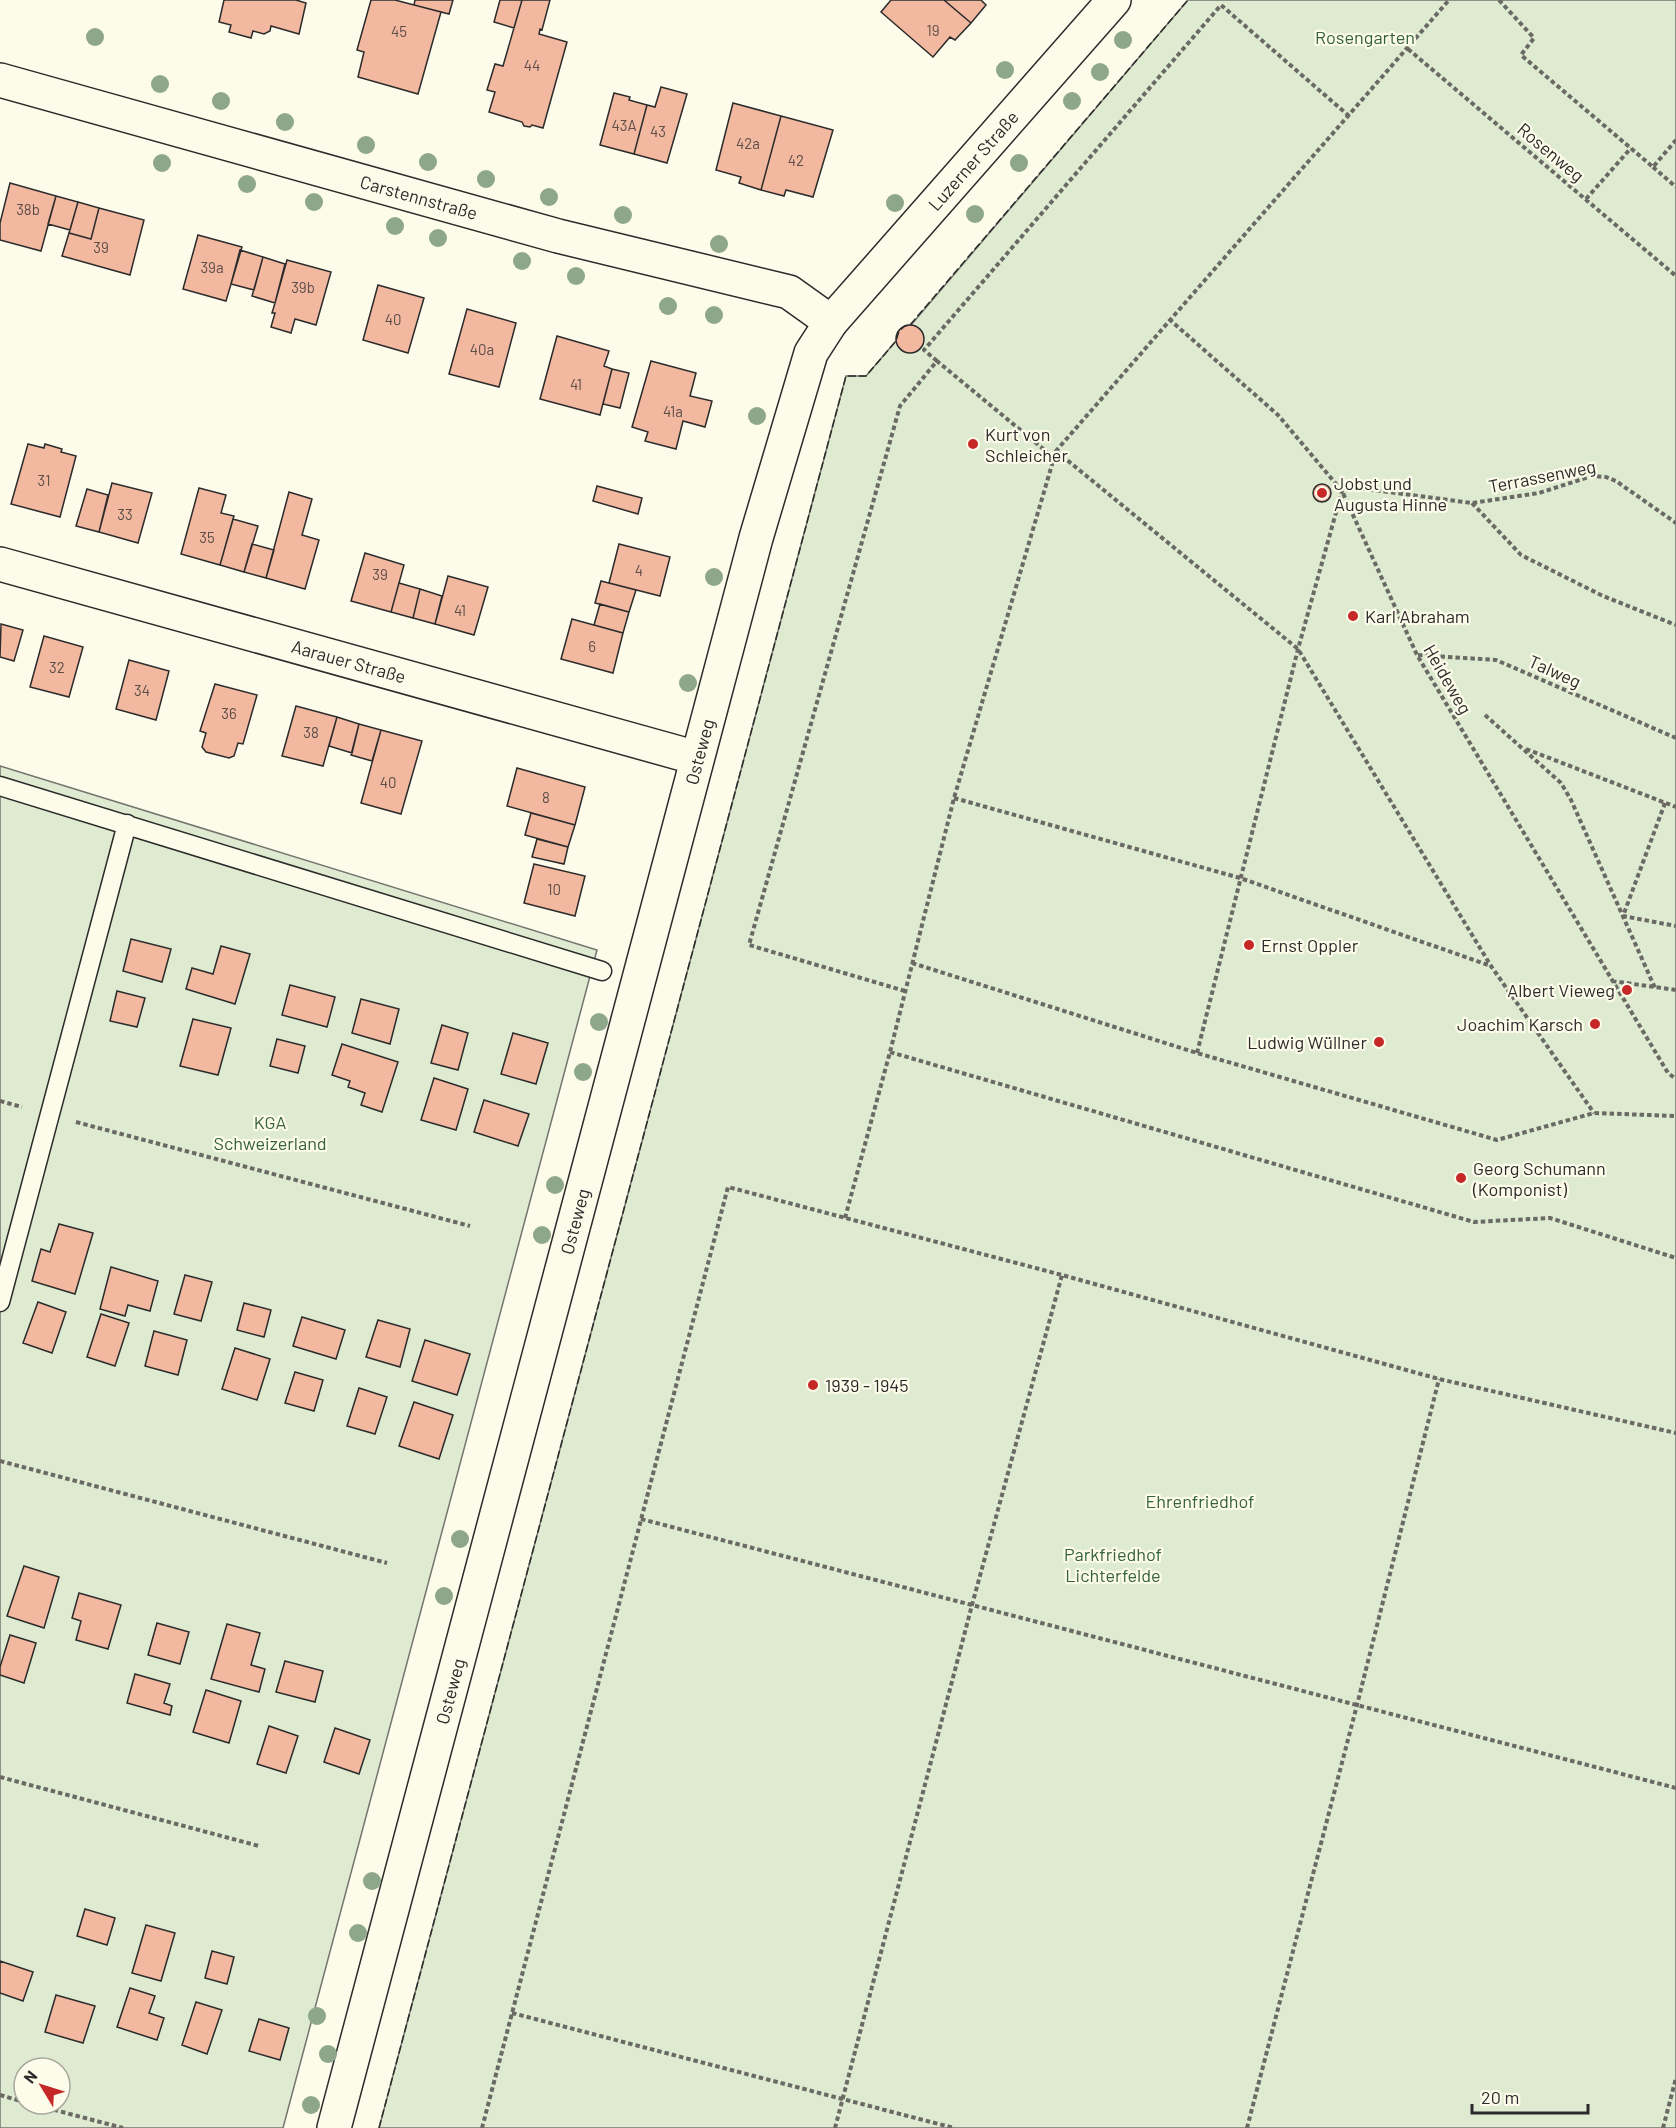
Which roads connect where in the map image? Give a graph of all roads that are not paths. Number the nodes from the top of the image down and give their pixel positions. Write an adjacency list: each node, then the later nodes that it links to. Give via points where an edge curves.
1 (1114, 0): 3 (street, Luzerner Straße)
2 (0, 80): 3 (street, Carstennstraße, via 558,236 789,292)
3 (831, 322): 5 (street, Osteweg, via 811,353 770,485)
4 (0, 564): 5 (street, Aarauer Straße)
5 (697, 758): 10 (street, Osteweg)
6 (0, 786): 7 (lane)
7 (127, 824): 8 (lane); 9 (lane)
8 (603, 971)
9 (0, 1302)
10 (334, 2128)

